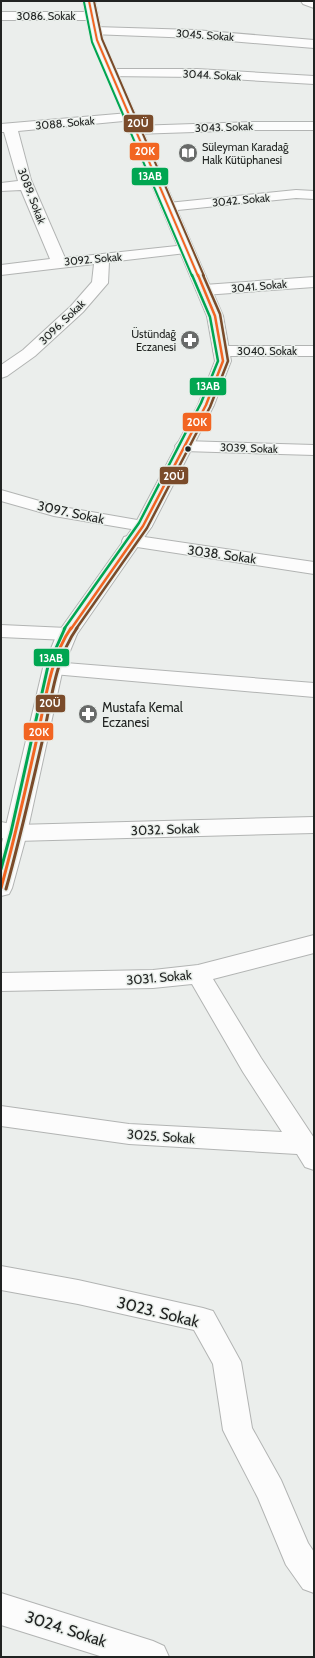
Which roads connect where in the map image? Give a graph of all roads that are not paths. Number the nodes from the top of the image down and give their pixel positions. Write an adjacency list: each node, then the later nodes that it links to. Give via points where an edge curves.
1 (307, 1): 2 (street)
2 (314, 4)
3 (1, 16): 4 (street, 3086. Sokak)
4 (92, 16): 5 (street, 3045. Sokak, via 196,34); 6 (street, via 97,40)
5 (314, 44)
6 (111, 73): 7 (street, 3044. Sokak, via 198,73); 8 (street)
7 (314, 80)
8 (132, 124): 9 (street, 3043. Sokak); 10 (street, 3088. Sokak); 14 (street)
9 (314, 126)
10 (6, 128): 11 (street, 3089. Sokak)
11 (26, 185): 12 (street); 17 (street, 3089. Sokak)
12 (1, 187)
13 (314, 195): 14 (street, 3042. Sokak, via 296,194)
14 (168, 207): 15 (street)
15 (186, 249): 16 (street, 3092. Sokak); 20 (street)
16 (102, 259): 17 (street, 3092. Sokak); 23 (street, 3096. Sokak, via 100,283 77,309 29,353)
17 (59, 262): 18 (street, 3092. Sokak)
18 (1, 270)
19 (314, 282): 20 (street, 3041. Sokak)
20 (204, 290): 21 (street, via 216,316)
21 (221, 351): 22 (street, 3040. Sokak); 24 (street, via 223,361 206,405)
22 (314, 351)
23 (1, 373)
24 (184, 446): 25 (street, 3039. Sokak); 27 (street)
25 (314, 450)
26 (1, 495): 27 (street, 3097. Sokak, via 54,511)
27 (142, 526): 28 (street)
28 (131, 541): 29 (street, 3038. Sokak); 31 (street)
29 (314, 568)
30 (1, 631): 31 (street)
31 (67, 634): 32 (street)
32 (53, 668): 33 (street); 35 (street)
33 (314, 690)
34 (314, 825): 35 (street, 3032. Sokak)
35 (9, 831): 36 (street)
36 (1, 888)
37 (314, 944): 38 (street, 3031. Sokak)
38 (198, 974): 39 (street, 3031. Sokak, via 153,979); 41 (street, via 252,1065)
39 (1, 982)
40 (1, 1116): 41 (street, 3025. Sokak, via 129,1134)
41 (309, 1151)
42 (1, 1278): 43 (street, 3023. Sokak, via 204,1320 227,1362 238,1430 270,1490 297,1554)
43 (314, 1578)
44 (1, 1608): 45 (street, 3024. Sokak)
45 (153, 1657)

